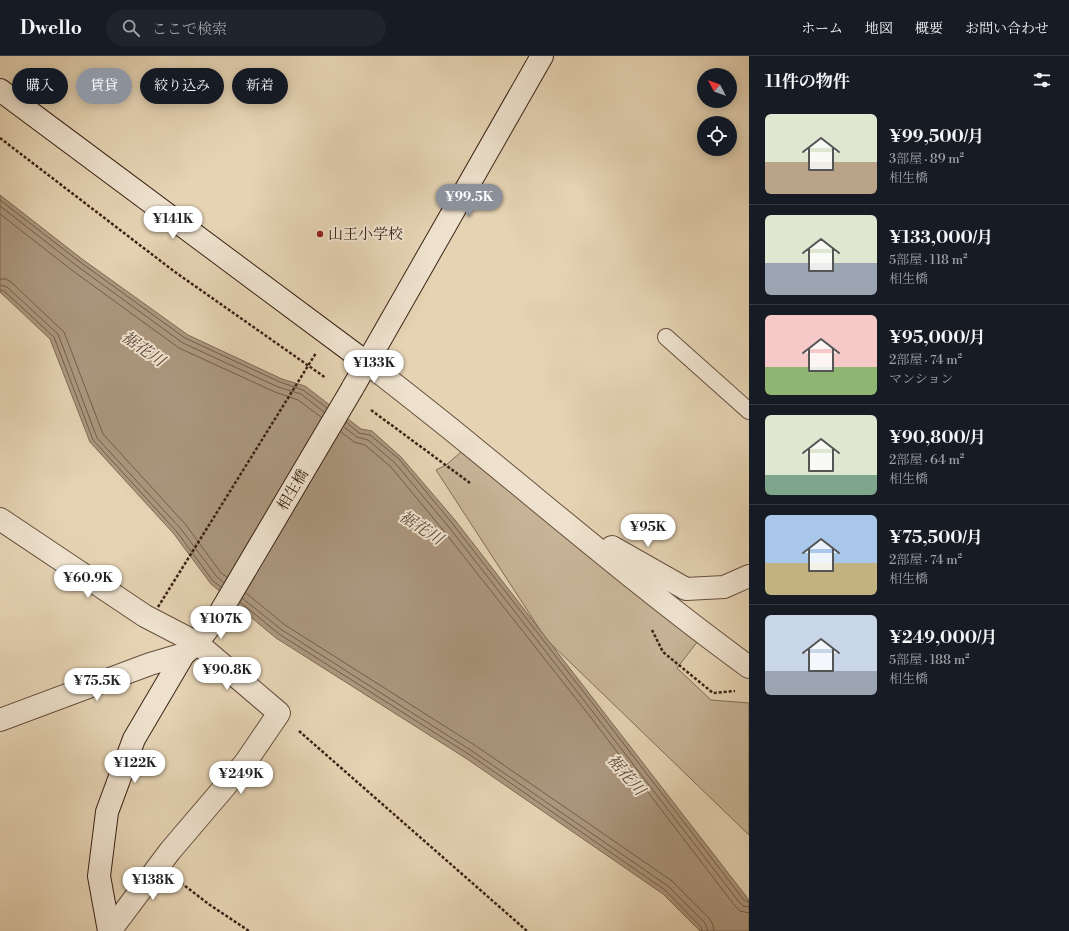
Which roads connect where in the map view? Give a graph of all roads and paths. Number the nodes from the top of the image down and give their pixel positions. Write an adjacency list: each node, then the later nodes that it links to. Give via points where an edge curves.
1 (542, 56): 6 (street, 相生橋)
2 (0, 90): 6 (street)
3 (0, 138): 7 (path, via 175,272)
4 (666, 337): 9 (lane)
5 (316, 352): 14 (path, bridge)
6 (367, 363): 11 (street); 16 (street, 相生橋, bridge, via 218,616)
7 (332, 383)
8 (369, 409): 10 (path)
9 (749, 411)
10 (471, 484)
11 (550, 510): 13 (street, via 686,589 724,588); 17 (street)
12 (0, 519): 16 (street)
13 (749, 576)
14 (158, 607)
15 (651, 626): 18 (path, via 663,652 713,693)
16 (191, 649): 19 (street); 20 (street); 22 (street, 相生橋, via 134,739 107,812 99,876)
17 (749, 667)
18 (739, 691)
19 (279, 713): 21 (street, via 245,763); 24 (path)
20 (0, 720)
21 (158, 867): 22 (street); 23 (path)
22 (110, 931)
23 (249, 931)
24 (528, 931)

